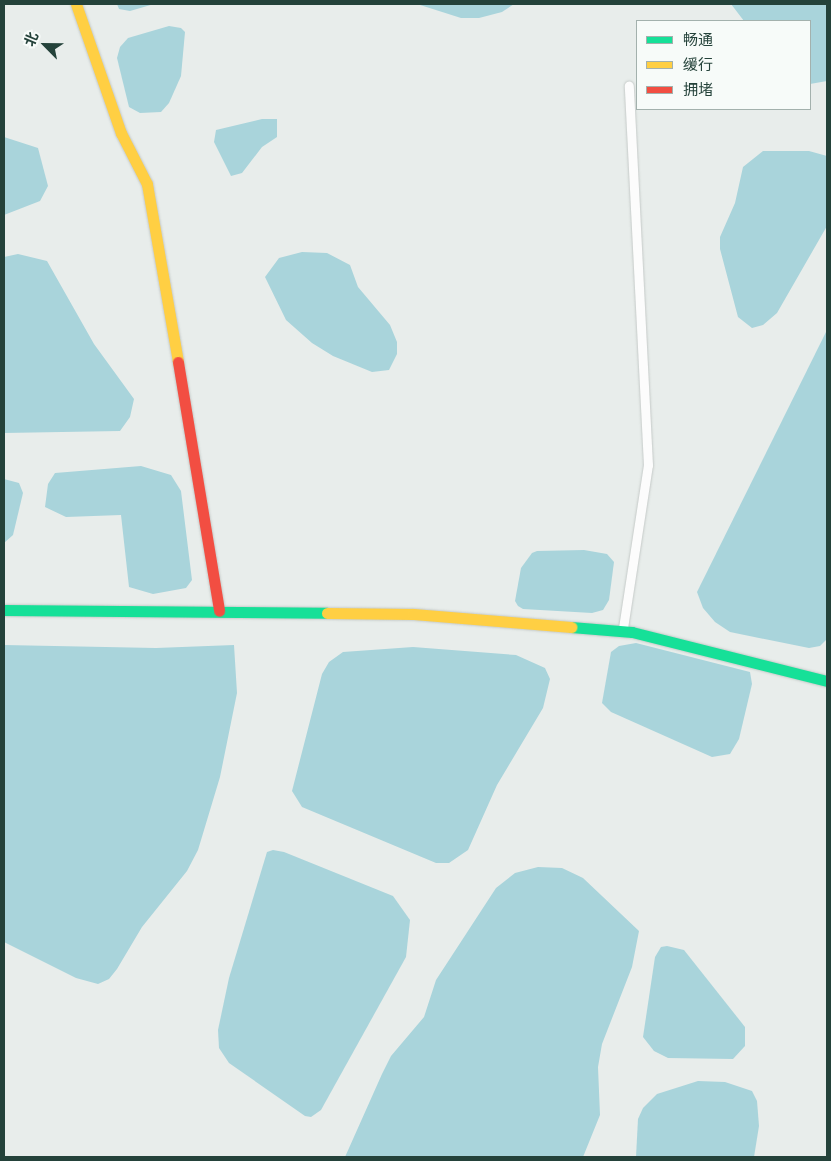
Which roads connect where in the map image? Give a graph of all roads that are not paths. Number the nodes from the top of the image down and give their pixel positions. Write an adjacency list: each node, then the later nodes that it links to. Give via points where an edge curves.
1 (76, 4): 4 (street, via 121,133 147,184 153,208)
2 (628, 85): 5 (lane, via 648,464)
3 (4, 610): 4 (street)
4 (219, 611): 5 (street, via 413,614)
5 (623, 631): 6 (street)
6 (827, 681)

